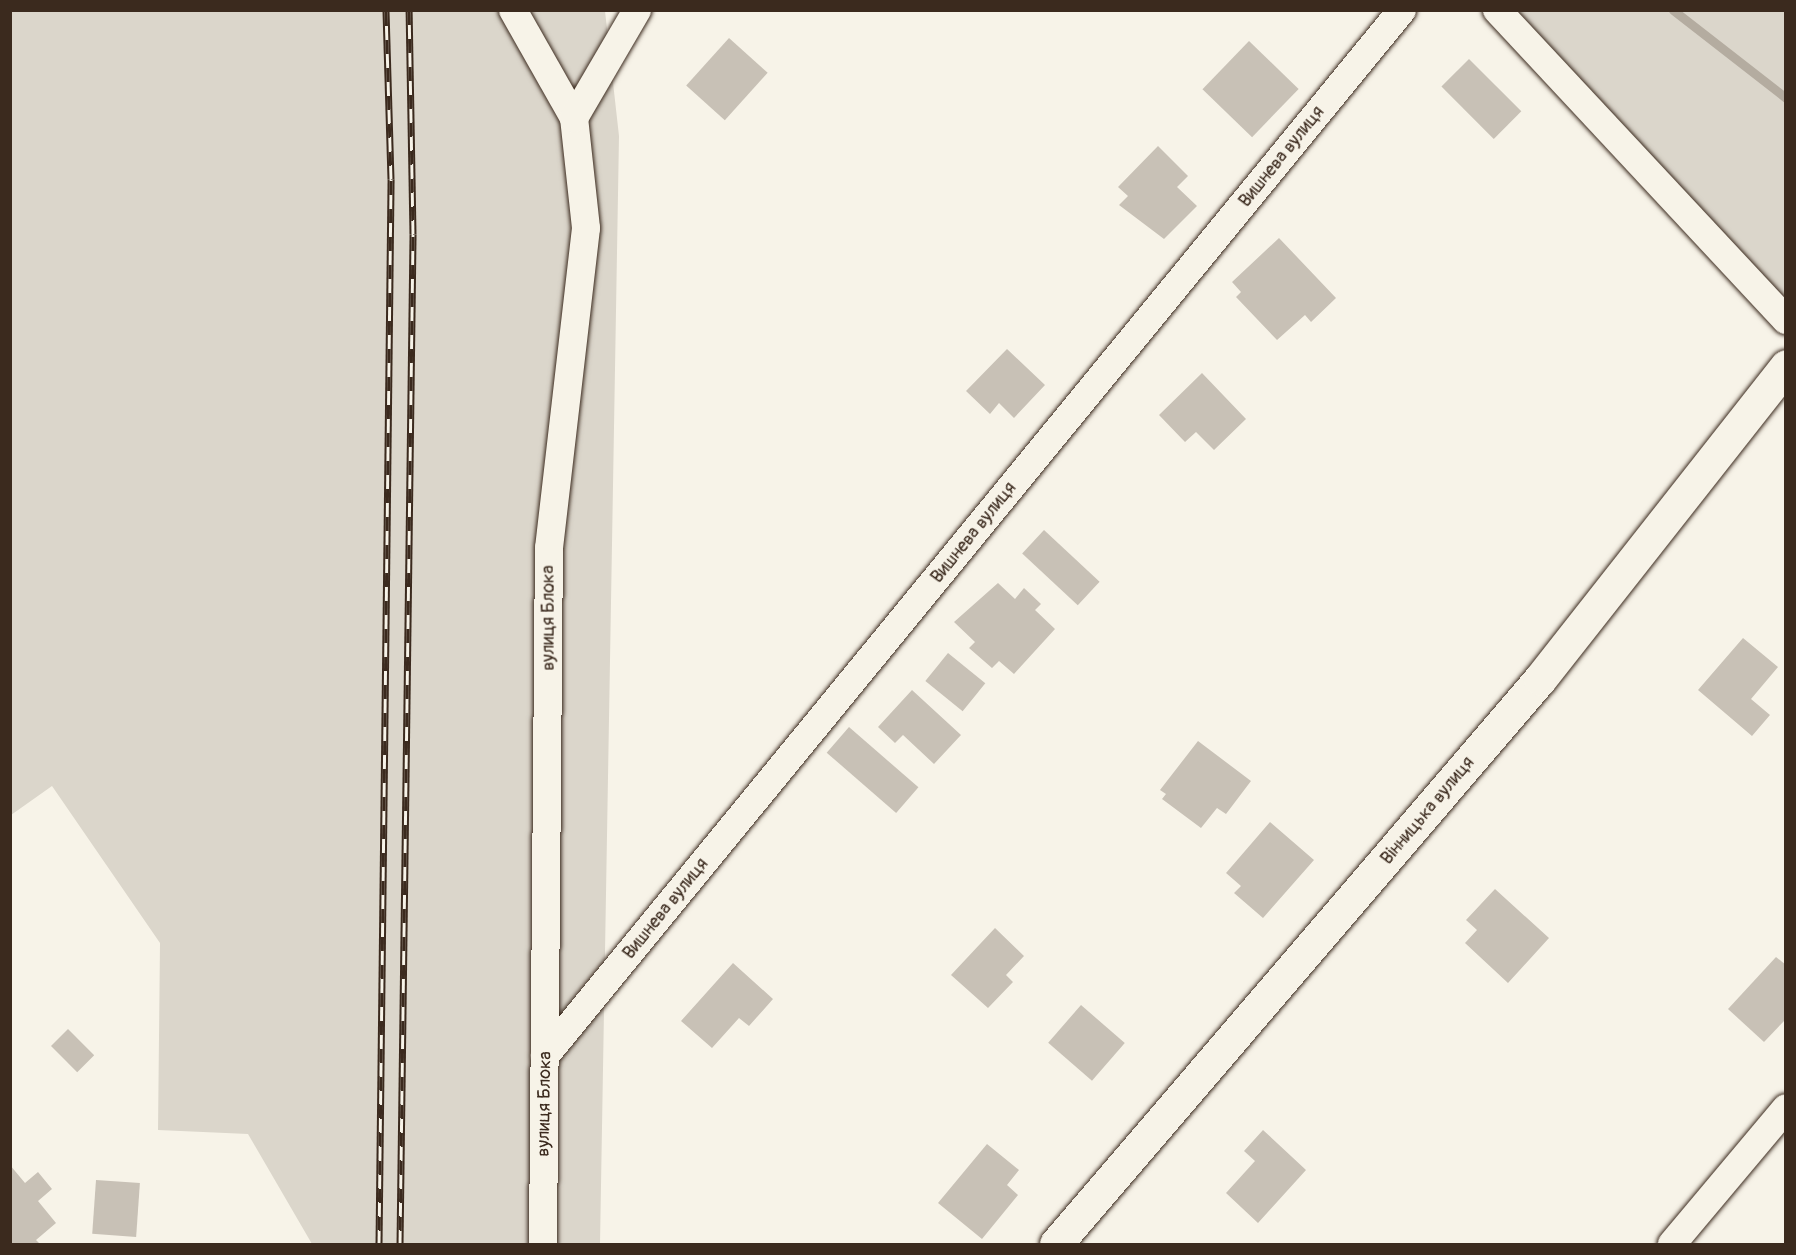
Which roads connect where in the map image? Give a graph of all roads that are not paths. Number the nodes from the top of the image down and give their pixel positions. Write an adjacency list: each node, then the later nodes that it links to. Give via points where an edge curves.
1 (513, 10): 5 (street)
2 (637, 10): 5 (street)
3 (1402, 10): 8 (street, Вишнева вулиця)
4 (1497, 10): 6 (street)
5 (574, 118): 8 (street, вулиця Блока, via 586,228 549,548)
6 (1785, 320)
7 (1785, 366): 11 (street, Вінницька вулиця, via 1540,679)
8 (546, 1056): 10 (street, вулиця Блока)
9 (1785, 1108): 12 (street)
10 (543, 1245)
11 (1056, 1245)
12 (1672, 1245)

